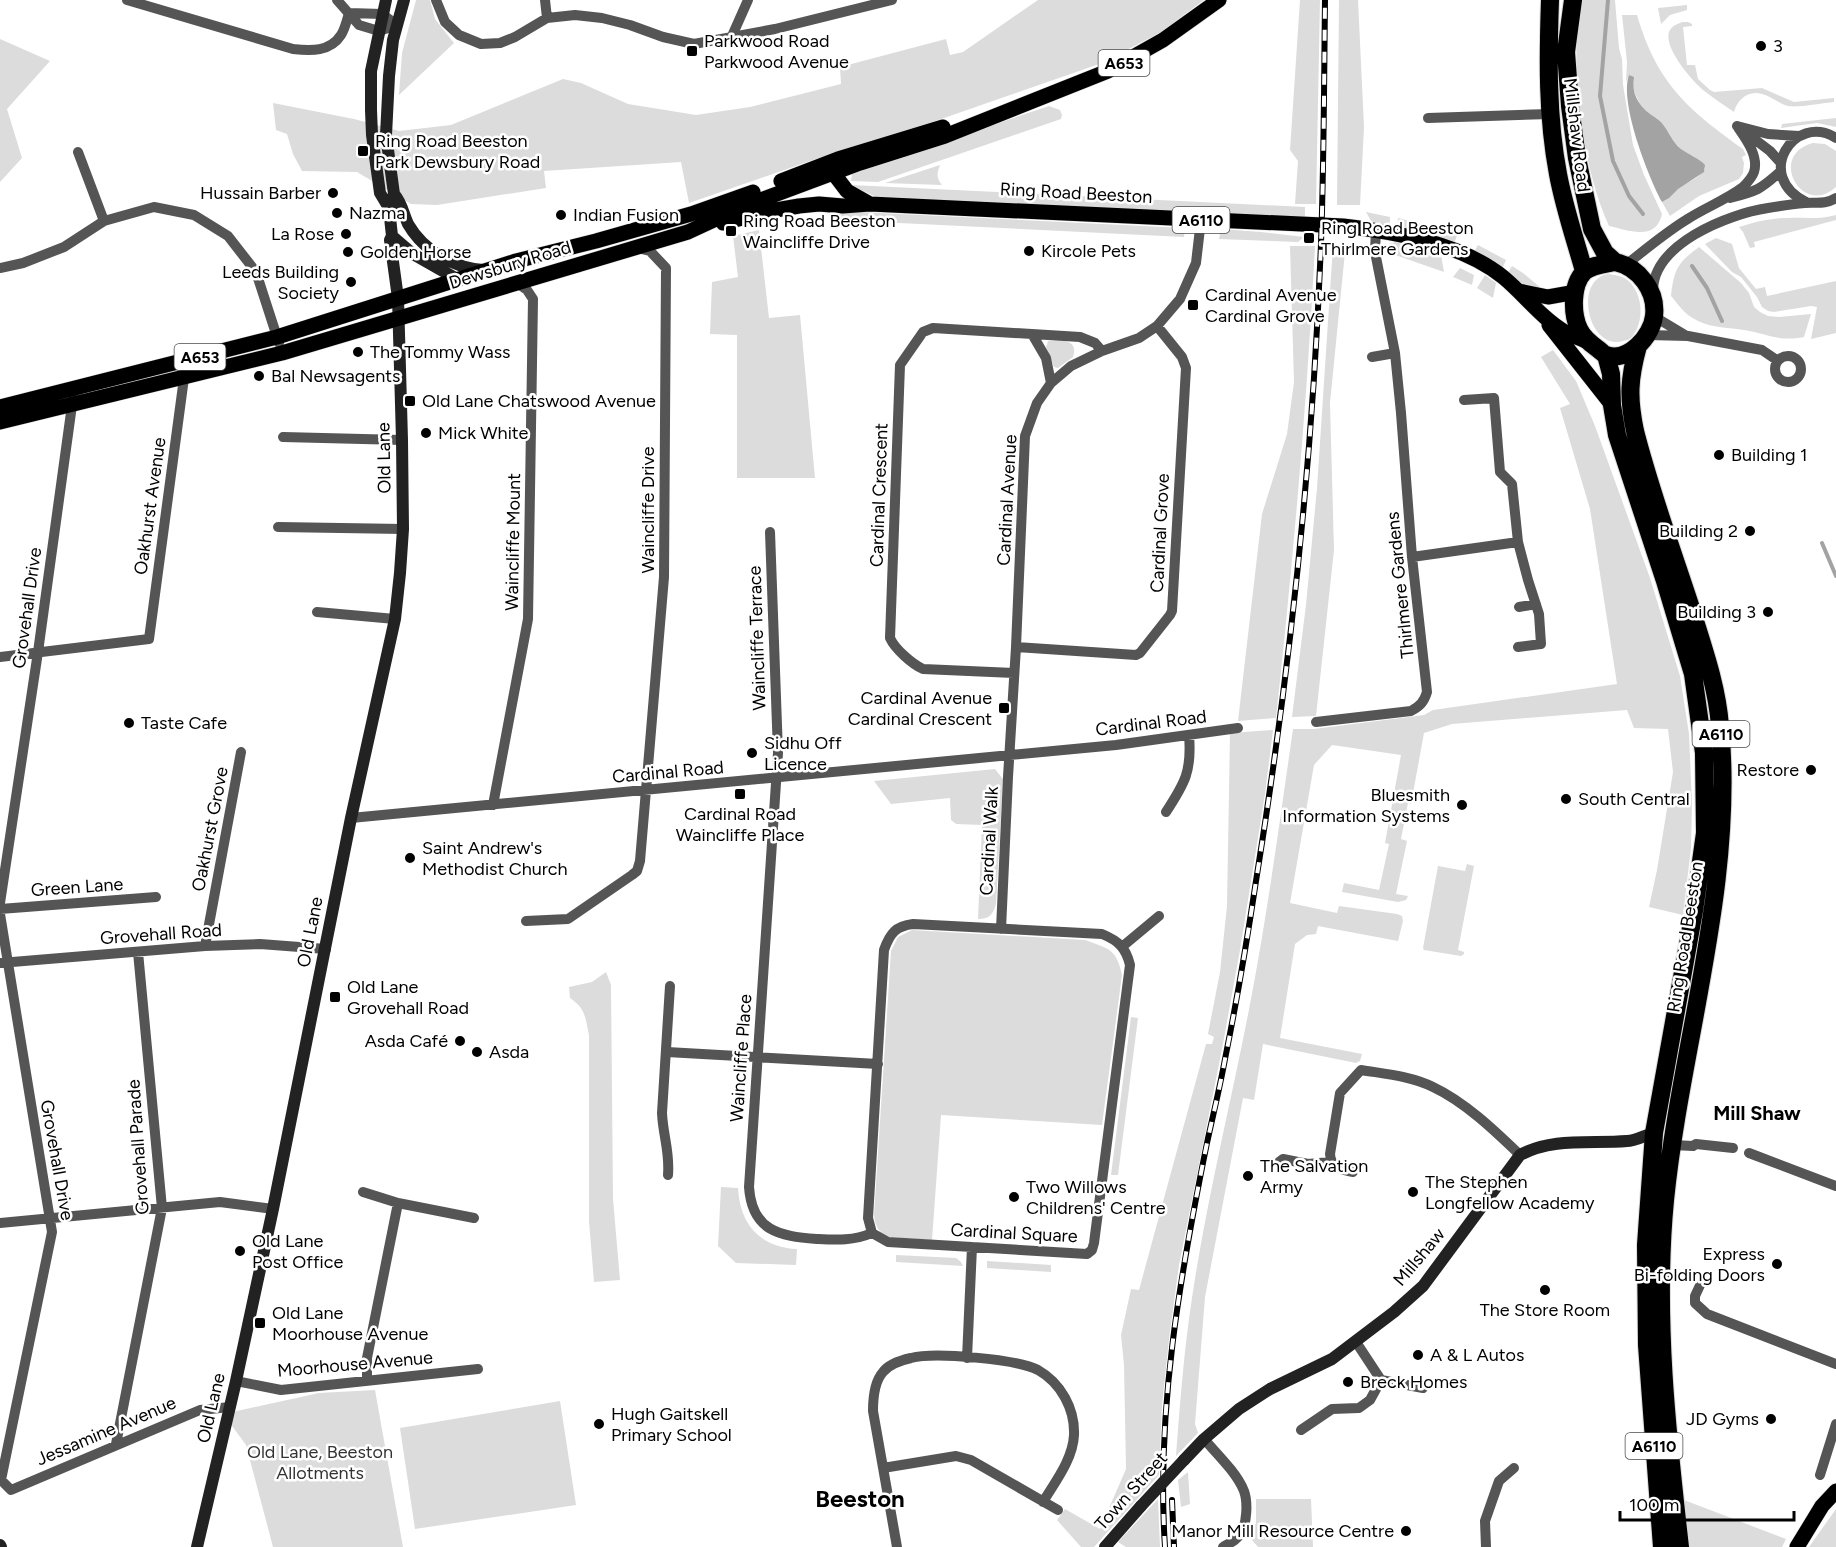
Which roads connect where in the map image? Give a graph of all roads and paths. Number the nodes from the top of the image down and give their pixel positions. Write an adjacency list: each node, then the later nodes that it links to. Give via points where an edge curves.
1 (128, 0): 12 (street, via 311,51 329,47 342,35)
2 (337, 0): 12 (street)
3 (386, 0): 13 (street, Old Lane)
4 (404, 0): 15 (street)
5 (436, 0): 14 (street, via 445,22 459,35 481,44 500,43)
6 (545, 0): 14 (street)
7 (748, 0): 17 (street)
8 (892, 0): 17 (street)
9 (1219, 0): 25 (main road, Dewsbury Road / A653, via 1163,40 1108,71 1018,106 838,159)
10 (1550, 0): 18 (highway, Millshaw Road)
11 (1572, 0): 39 (highway, Millshaw Road, via 1566,52 1577,158 1592,229 1605,253)
12 (349, 13): 13 (street); 16 (street, via 360,25)
13 (382, 14): 15 (street); 16 (street, Old Lane)
14 (547, 18): 17 (street, via 602,18 694,44)
15 (397, 25): 16 (street); 26 (street, via 390,57 386,135)
16 (379, 31): 32 (street, Old Lane, via 372,71 372,135 380,193)
17 (732, 36)
18 (1550, 114): 19 (street); 42 (highway, Millshaw Road, via 1559,181)
19 (1428, 118)
20 (1737, 126): 21 (street); 24 (street, via 1770,151); 28 (street, via 1755,157 1755,170 1742,187)
21 (1799, 136): 22 (street, via 1823,132); 24 (street, via 1784,152)
22 (1836, 138)
23 (78, 152): 34 (street)
24 (1781, 167): 28 (street, via 1751,194); 29 (street, via 1788,190)
25 (825, 173): 30 (main road, Ring Road Beeston / A6110); 31 (main road, via 826,200); 36 (main road, Dewsbury Road); 41 (main road, Dewsbury Road / A653)
26 (394, 194): 32 (street); 41 (street, via 411,229 429,249 463,267)
27 (1836, 198): 29 (street)
28 (1718, 201): 39 (street)
29 (1806, 203): 49 (street, via 1744,213 1693,236 1662,262 1653,282)
30 (870, 204): 31 (main road, Ring Road Beeston / A6110); 33 (main road, Ring Road Beeston / A6110)
31 (831, 205): 36 (main road, Ring Road Beeston / A6110, via 770,211)
32 (388, 208): 37 (street, Old Lane)
33 (1201, 220): 35 (main road, Ring Road Beeston / A6110); 52 (street, Cardinal Avenue, via 1196,262 1180,299)
34 (104, 221): 40 (street, via 64,247); 55 (street, via 154,207 194,215 228,236 256,272)
35 (1376, 230): 45 (main road, Ring Road Beeston / A6110, via 1431,242 1469,257); 60 (street, Thirlmere Gardens, via 1375,252)
36 (688, 232): 38 (main road, Dewsbury Road / A653)
37 (392, 236): 43 (street, via 413,254); 48 (street, Old Lane)
38 (636, 247): 44 (main road, Dewsbury Road / A653); 94 (street, Waincliffe Drive, via 650,251 666,268 664,577)
39 (1620, 263): 42 (highway, via 1594,266); 49 (highway, via 1639,274 1648,286)
40 (0, 268)
41 (488, 270): 43 (main road, Dewsbury Road / A653)
42 (1584, 272): 47 (highway)
43 (458, 279): 46 (main road); 48 (main road, Dewsbury Road / A653)
44 (518, 283): 46 (main road, Dewsbury Road / A653); 95 (street, Waincliffe Mount, via 533,299 528,619)
45 (1516, 291): 47 (main road, via 1548,297); 50 (main road, Ring Road Beeston)
46 (486, 292): 51 (main road, Dewsbury Road / A653)
47 (1576, 292): 57 (highway, via 1576,321)
48 (398, 298): 51 (street, Old Lane); 55 (main road, Dewsbury Road / A653)
49 (1654, 308): 54 (street); 56 (highway)
50 (1544, 315): 57 (main road, Ring Road Beeston, via 1564,331); 68 (main road)
51 (399, 318): 59 (main road, Dewsbury Road / A653); 73 (street, Old Lane)
52 (1157, 326): 58 (street, Cardinal Avenue, via 1139,338); 83 (street, Cardinal Grove, via 1186,368 1170,615 1136,655)
53 (1032, 334): 58 (street, Cardinal Crescent, via 1080,337); 65 (street, via 1046,358); 87 (street, Cardinal Crescent, via 933,328 923,332 902,361 900,376 890,638 923,669)
54 (1688, 336): 56 (street); 63 (street, via 1762,350)
55 (277, 337): 59 (street); 66 (main road, Dewsbury Road / A653)
56 (1643, 341): 61 (highway, via 1628,353); 116 (highway, Ring Road Beeston / A6110, via 1632,368 1631,411 1711,678 1720,723 1723,775 1714,905)
57 (1590, 343): 61 (highway)
58 (1102, 351): 65 (street, Cardinal Avenue, via 1071,366)
59 (282, 352): 64 (main road, Dewsbury Road / A653)
60 (1395, 353): 62 (street); 78 (street, Thirlmere Gardens)
61 (1606, 355): 68 (highway, Ring Road Beeston / A6110)
62 (1372, 357)
63 (1778, 360)
64 (184, 378): 69 (main road, Dewsbury Road / A653); 85 (street, Oakhurst Avenue, via 149,639)
65 (1051, 383): 83 (street, Cardinal Avenue, via 1037,403 1025,436)
66 (74, 389): 69 (street, Grovehall Drive); 70 (main road, Dewsbury Road / A653)
67 (1464, 400): 77 (street, via 1494,398 1500,472 1512,484)
68 (1612, 405): 114 (highway, Ring Road Beeston / A6110, via 1617,435 1693,674 1704,753 1705,832)
69 (72, 406): 71 (main road, Dewsbury Road / A653); 85 (street, Grovehall Drive)
70 (0, 407)
71 (0, 422)
72 (283, 437): 73 (street)
73 (402, 440): 75 (street, Old Lane)
74 (278, 527): 75 (street)
75 (403, 529): 82 (street, Old Lane)
76 (770, 532): 93 (street, Waincliffe Terrace)
77 (1518, 542): 78 (street); 79 (street)
78 (1412, 556): 88 (street, Thirlmere Gardens, via 1425,700 1411,711)
79 (1536, 604): 80 (street); 84 (street, via 1541,644)
80 (1519, 607)
81 (316, 612): 82 (street)
82 (395, 619): 97 (street, Old Lane)
83 (1016, 647): 87 (street, Cardinal Avenue)
84 (1518, 647)
85 (38, 652): 86 (street); 99 (street, Grovehall Drive)
86 (0, 657)
87 (1014, 673): 92 (street, Cardinal Avenue)
88 (1316, 722)
89 (1238, 728): 90 (street, Cardinal Road)
90 (1190, 735): 92 (street, Cardinal Road); 96 (street, via 1187,777)
91 (241, 752): 105 (street, Oakhurst Grove)
92 (1010, 755): 93 (street, Cardinal Road); 104 (street, Cardinal Walk)
93 (777, 778): 94 (street, Cardinal Road); 112 (street, Waincliffe Place)
94 (646, 790): 95 (street, Cardinal Road); 103 (street, Waincliffe Drive, via 637,871 574,916)
95 (493, 806): 97 (street, Cardinal Road)
96 (1166, 812)
97 (351, 818): 107 (street, Old Lane)
98 (156, 897): 100 (street, Green Lane)
99 (0, 903)
100 (0, 909)
101 (0, 914): 109 (street, Grovehall Drive)
102 (1159, 916): 106 (street)
103 (526, 921)
104 (1001, 929): 106 (street, via 1102,934); 113 (street, via 913,924 894,932 884,950)
105 (205, 946): 107 (street, Grovehall Road, via 260,944); 108 (street, Grovehall Road)
106 (1123, 946): 134 (street, Cardinal Square, via 1130,965 1092,1250 1084,1255)
107 (326, 949): 129 (street, Old Lane)
108 (138, 952): 109 (street, Grovehall Road); 128 (street, Grovehall Parade)
109 (4, 963): 131 (street, Grovehall Drive)
110 (670, 986): 111 (street)
111 (666, 1052): 112 (street); 124 (street, via 662,1113 670,1158)
112 (758, 1058): 113 (street); 133 (street, Waincliffe Place, via 749,1187 754,1211 776,1233 790,1237 845,1240)
113 (878, 1064): 133 (street, via 868,1218)
114 (1654, 1132): 115 (street); 122 (highway, Ring Road Beeston / A6110)
115 (1630, 1141): 119 (street, via 1550,1144); 122 (street, via 1643,1151)
116 (1673, 1145): 117 (street); 163 (highway, Ring Road Beeston / A6110, via 1662,1241 1663,1338 1670,1463)
117 (1733, 1148)
118 (1749, 1153): 125 (street)
119 (1520, 1155): 121 (street, via 1493,1129 1433,1086 1361,1070 1340,1093); 136 (street, Millshaw, via 1422,1286)
120 (1279, 1162): 121 (street)
121 (1330, 1162): 123 (street)
122 (1651, 1165): 162 (highway, Ring Road Beeston / A6110, via 1646,1245 1647,1345)
123 (1353, 1172)
124 (668, 1175)
125 (1836, 1186)
126 (363, 1192): 127 (street)
127 (398, 1203): 130 (street); 142 (street, via 367,1358)
128 (162, 1208): 129 (street, via 220,1203); 131 (street); 148 (street, Grovehall Parade)
129 (273, 1209): 141 (street, Old Lane)
130 (474, 1218)
131 (50, 1219): 132 (street); 153 (street, Grovehall Drive, via 52,1232)
132 (0, 1223)
133 (872, 1233): 134 (street, Cardinal Square, via 888,1242)
134 (972, 1247): 137 (street)
135 (1702, 1281): 138 (street, via 1695,1303 1707,1314)
136 (1356, 1341): 140 (street); 147 (street, Millshaw, via 1332,1359 1270,1389)
137 (967, 1358): 150 (street, via 912,1357 881,1373 873,1411); 155 (street, via 1025,1364 1053,1382 1070,1408 1074,1437 1070,1452)
138 (1836, 1364)
139 (478, 1369): 142 (street, Moorhouse Avenue)
140 (1381, 1380): 143 (street); 146 (street, via 1370,1400 1359,1408 1332,1409)
141 (236, 1381): 142 (street, Moorhouse Avenue, via 280,1390); 144 (street, Old Lane)
142 (367, 1381)
143 (1423, 1388)
144 (230, 1407): 148 (street, Jessamine Avenue, via 200,1410); 157 (street, Old Lane)
145 (1836, 1424): 152 (street)
146 (1301, 1430)
147 (1204, 1439): 149 (street, Millshaw); 160 (street, via 1245,1492 1242,1532)
148 (116, 1444): 153 (street, Jessamine Avenue, via 11,1490)
149 (1184, 1460): 159 (street, Town Street, bridge)
150 (883, 1468): 155 (street, via 956,1456 971,1460); 158 (street)
151 (1514, 1468): 161 (street, via 1499,1481 1485,1521)
152 (1820, 1475)
153 (1, 1480)
154 (1836, 1491): 164 (main road)
155 (1043, 1502): 156 (street)
156 (1058, 1510)
157 (197, 1547)
158 (897, 1547)
159 (1105, 1547)
160 (1223, 1547)
161 (1486, 1547)
162 (1662, 1547)
163 (1680, 1547)
164 (1797, 1547)

